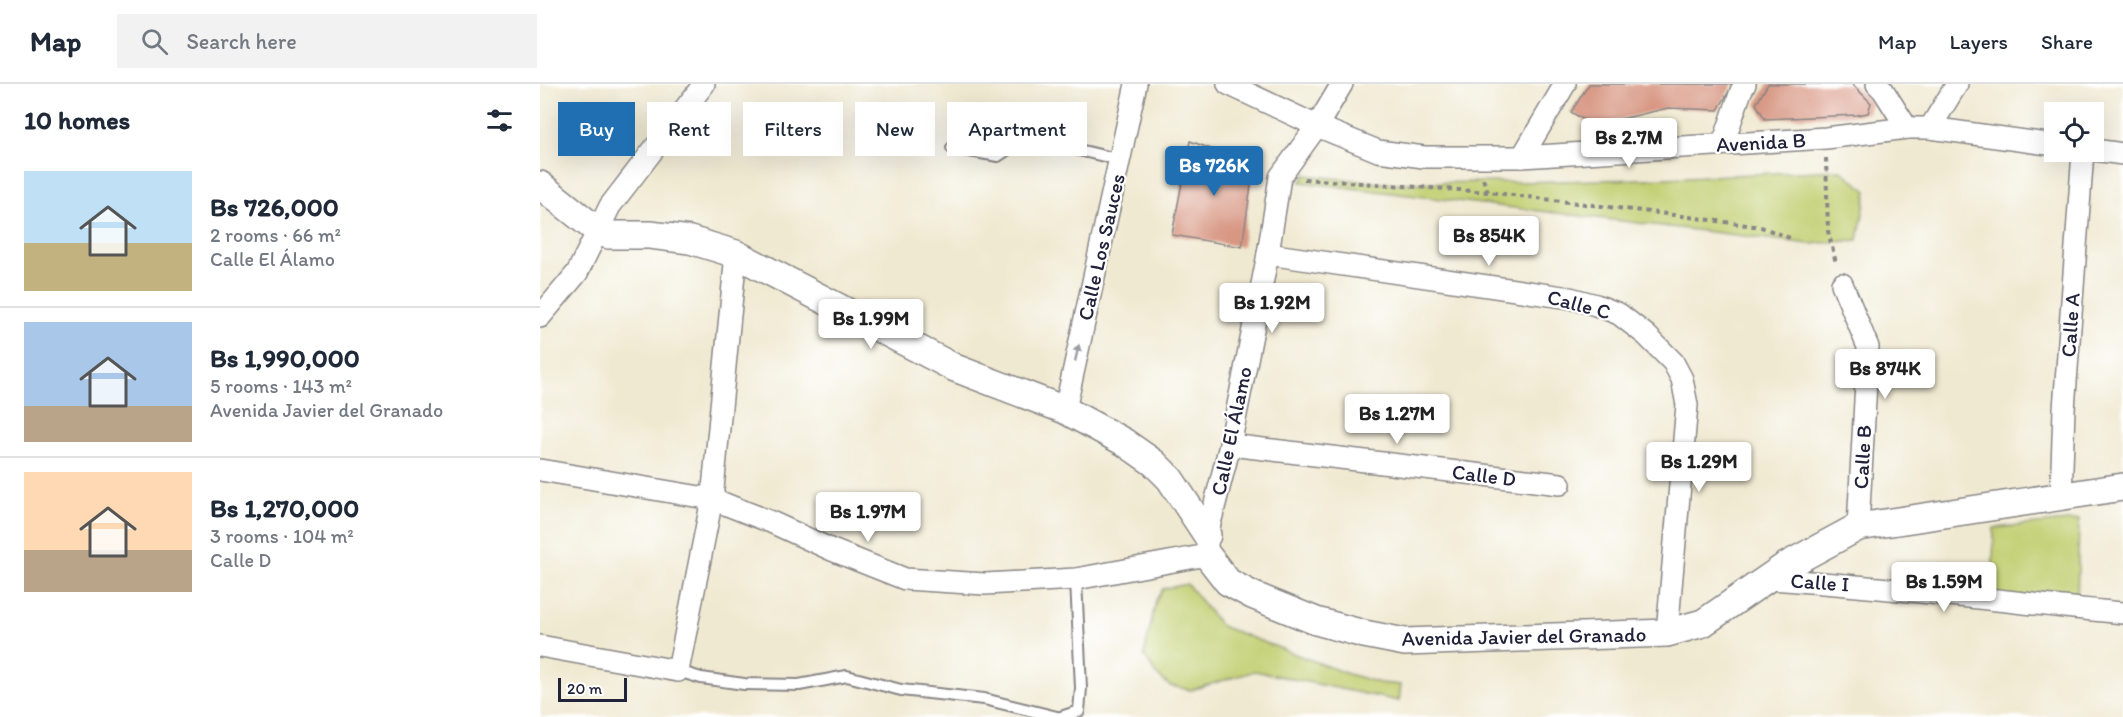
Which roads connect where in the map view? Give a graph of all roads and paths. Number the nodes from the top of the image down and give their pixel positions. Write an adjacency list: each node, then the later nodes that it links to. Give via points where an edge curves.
1 (704, 84): 23 (street, via 610,206)
2 (1136, 84): 19 (street, Calle Los Sauces)
3 (1228, 84): 9 (street, Avenida B)
4 (1342, 84): 9 (street)
5 (1565, 84): 18 (street)
6 (1745, 84): 13 (street)
7 (1877, 84): 10 (street)
8 (1957, 84): 11 (street)
9 (1317, 126): 18 (street, Avenida B, via 1378,152 1424,157); 21 (street, Calle El Álamo)
10 (1907, 128): 11 (street, Avenida B); 12 (street, Avenida B)
11 (1930, 128): 14 (street, Avenida B)
12 (1826, 138): 13 (street, Avenida B); 27 (path, via 1828,231)
13 (1723, 144): 18 (street, Avenida B)
14 (2044, 144)
15 (2104, 151): 17 (street)
16 (1087, 152): 19 (lane)
17 (2123, 154)
18 (1522, 157)
19 (1121, 160): 29 (street, Calle Los Sauces, one-way to 19)
20 (2082, 162): 34 (street, Calle A)
21 (1280, 177): 24 (path, via 1488,192 1761,227); 26 (street, Calle El Álamo)
22 (540, 185): 23 (street)
23 (599, 232): 25 (street, Avenida Javier del Granado, via 690,240); 28 (street, via 577,273)
24 (1790, 238)
25 (736, 254): 29 (street, Avenida Javier del Granado, via 955,368); 35 (street)
26 (1268, 254): 30 (street, Calle El Álamo); 41 (street, Calle C, via 1570,298 1619,314 1646,335 1673,362 1682,379 1687,405)
27 (1842, 284): 36 (street, Calle B, via 1868,347)
28 (540, 318)
29 (1065, 410): 37 (street, Avenida Javier del Granado, via 1154,463 1170,479)
30 (1230, 445): 32 (street, Calle D); 37 (street, Calle El Álamo)
31 (540, 470): 35 (street)
32 (1560, 484)
33 (2123, 487): 34 (street, Avenida Javier del Granado)
34 (2061, 498): 36 (street, Avenida Javier del Granado)
35 (712, 499): 38 (street, via 905,579 985,584); 43 (street)
36 (1858, 527): 39 (street, Avenida Javier del Granado)
37 (1207, 545): 38 (street); 41 (street, Avenida Javier del Granado, via 1228,582 1252,595 1316,621 1405,642)
38 (1076, 579): 44 (lane, via 1079,711)
39 (1768, 579): 40 (street, Calle I, via 1856,584); 41 (street, Avenida Javier del Granado, via 1703,623)
40 (2123, 613)
41 (1667, 633)
42 (540, 646): 43 (street)
43 (678, 671): 44 (lane, via 744,684 799,685 847,676 901,690 984,699)
44 (1059, 717)

